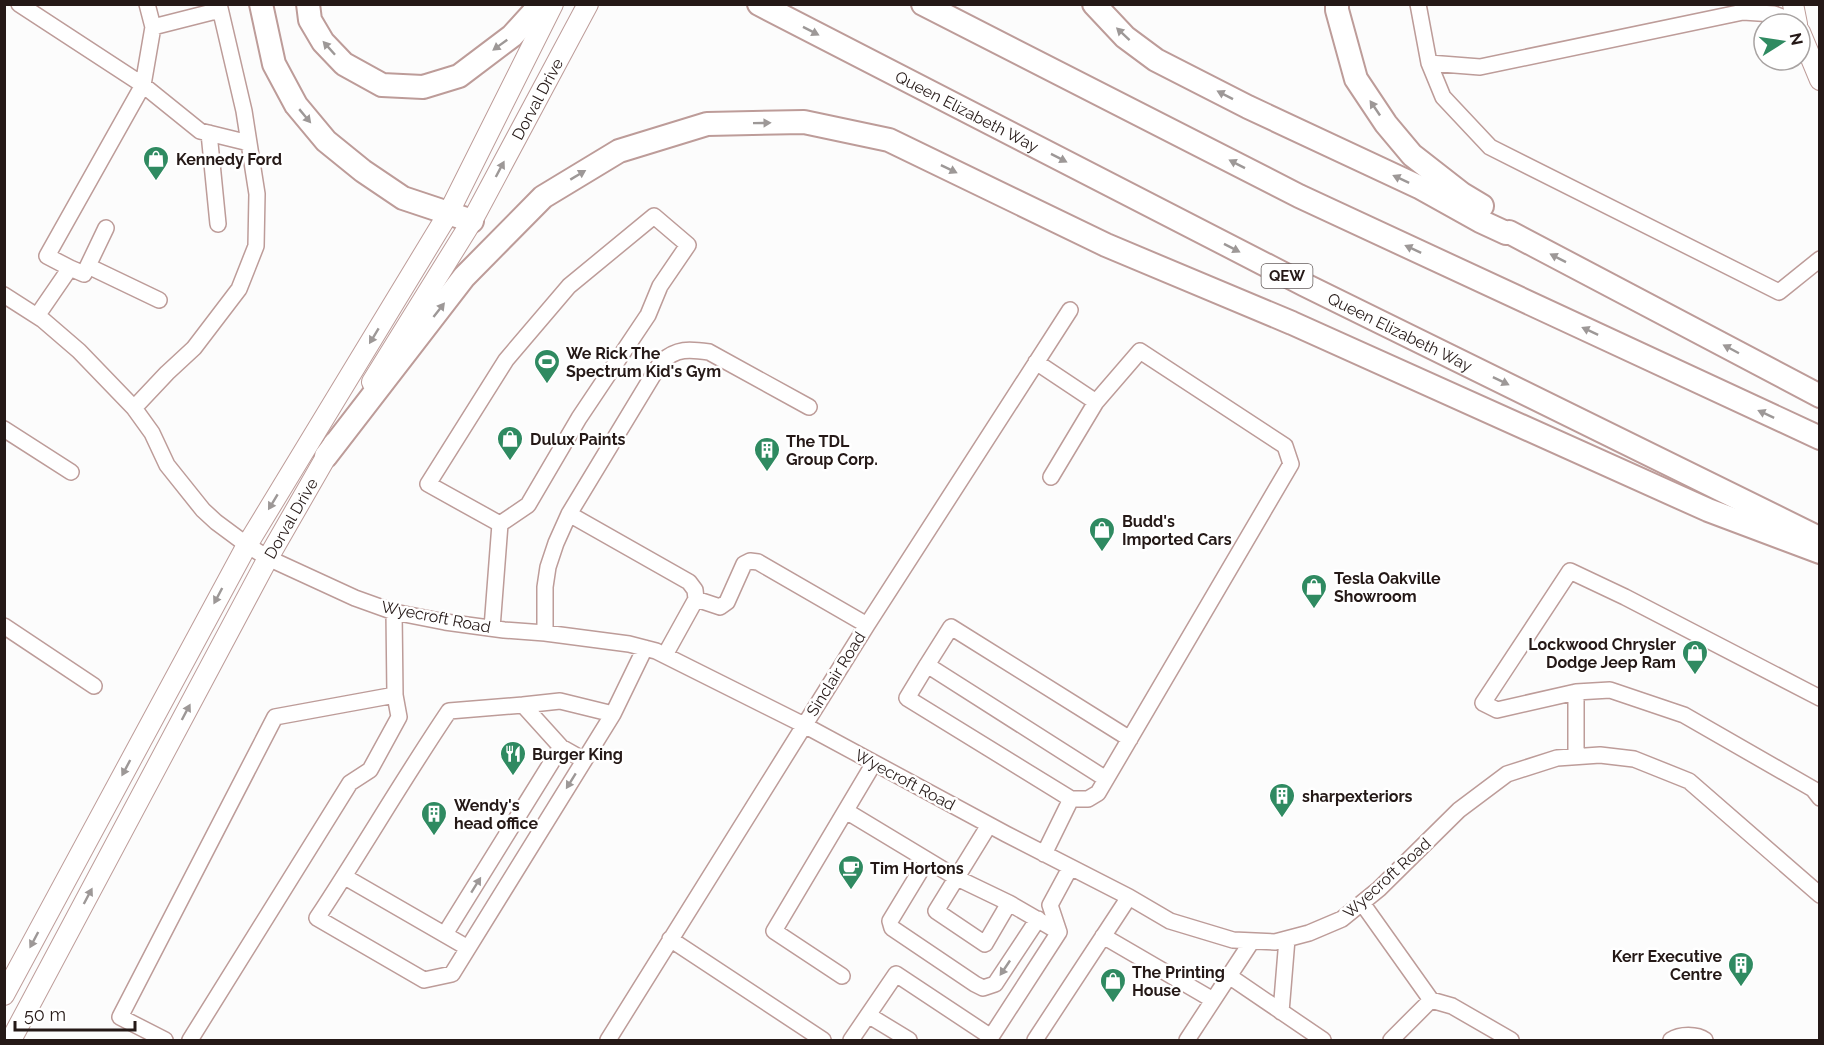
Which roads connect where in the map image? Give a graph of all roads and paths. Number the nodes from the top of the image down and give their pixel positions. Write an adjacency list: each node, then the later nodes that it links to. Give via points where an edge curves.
1 (19, 4): 20 (street)
2 (147, 4): 16 (street)
3 (261, 4): 23 (highway, one-way to 23, via 274,63 296,105 326,141 403,198)
4 (308, 4): 5 (highway, one-way to 4, via 512,36 459,75 423,87 382,86 344,64 323,42 310,20)
5 (541, 4)
6 (553, 4): 23 (main road, Dorval Drive)
7 (588, 4): 24 (main road, Dorval Drive, one-way to 7)
8 (759, 4): 47 (highway, Queen Elizabeth Way / QEW, one-way to 47, via 1305,285)
9 (923, 4): 41 (highway, one-way to 9, via 1299,196)
10 (1094, 4): 27 (highway, one-way to 10, via 1156,60 1125,37)
11 (1337, 4): 27 (highway, one-way to 11, via 1486,208 1412,155 1386,124 1356,79)
12 (1418, 4): 18 (street)
13 (219, 7): 16 (street); 22 (street)
14 (1747, 8): 15 (street); 18 (street, via 1480,67)
15 (1765, 12)
16 (153, 27): 20 (street)
17 (1812, 60): 19 (main road)
18 (1429, 63): 28 (street, via 1443,97 1490,147 1779,292)
19 (1820, 80)
20 (142, 85): 21 (street); 30 (street, via 47,256)
21 (209, 134): 22 (street); 25 (street)
22 (249, 143): 39 (street, via 257,194 256,246 239,289 194,348)
23 (448, 214): 24 (highway); 48 (main road, Dorval Drive, one-way to 48)
24 (472, 221): 42 (main road, Dorval Drive)
25 (218, 224)
26 (106, 228): 29 (street)
27 (1509, 232): 36 (highway, one-way to 27)
28 (1820, 259)
29 (88, 266): 30 (street, via 84,274); 32 (street)
30 (70, 268): 34 (street)
31 (4, 295): 34 (street, Wyecroft Road)
32 (159, 300)
33 (1070, 310): 35 (street, Sinclair Road)
34 (37, 316): 39 (street, Wyecroft Road, via 80,351)
35 (1036, 362): 37 (street); 53 (street, Sinclair Road)
36 (1820, 396)
37 (1096, 402): 44 (street); 67 (street, via 1140,351 1285,446 1291,464)
38 (809, 406): 45 (street, via 709,352 691,349 672,353 661,362)
39 (134, 408): 48 (street, Wyecroft Road, via 152,433 167,465 203,510)
40 (4, 429): 43 (street)
41 (1820, 438)
42 (326, 456): 49 (highway, one-way to 49, via 464,277 543,197 619,151 707,123 804,122 889,140 1106,244 1708,510); 50 (main road, Dorval Drive)
43 (71, 472)
44 (1051, 477)
45 (569, 514): 51 (street, via 689,582); 56 (street, via 548,567)
46 (500, 524): 46 (street, via 428,484 506,360 569,286 654,216 688,245 528,505); 55 (street)
47 (1820, 538)
48 (247, 545): 50 (street, Wyecroft Road); 96 (main road, Dorval Drive, one-way to 96)
49 (1820, 552)
50 (268, 558): 52 (street, Wyecroft Road); 102 (main road, Dorval Drive, one-way to 50)
51 (696, 599): 53 (street, via 720,608 727,602 744,564 758,562); 58 (street)
52 (394, 612): 55 (street, Wyecroft Road); 62 (street)
53 (867, 625): 66 (street, Sinclair Road)
54 (4, 627): 60 (street)
55 (492, 628): 56 (street, Wyecroft Road)
56 (545, 633): 57 (street, Wyecroft Road)
57 (645, 648): 58 (street, Wyecroft Road); 65 (street)
58 (665, 655): 66 (street, Wyecroft Road)
59 (927, 665): 67 (street, via 951,627); 72 (street); 74 (street, via 907,698)
60 (94, 686)
61 (1576, 692): 63 (street, via 1497,710 1483,703 1570,571); 69 (street); 73 (street, via 1610,690 1684,714 1813,789)
62 (396, 695): 103 (street, via 275,717 120,1017); 104 (street, via 399,717 370,770 350,783)
63 (1820, 699)
64 (523, 705): 65 (street, via 560,701); 68 (street); 80 (street, via 450,711)
65 (613, 714): 70 (street)
66 (804, 725): 71 (street, Wyecroft Road); 90 (street, Sinclair Road)
67 (1130, 739): 72 (street)
68 (561, 747): 70 (street); 88 (street, one-way to 68)
69 (1576, 757): 82 (street, Wyecroft Road, via 1634,759 1689,781); 85 (street, Wyecroft Road, via 1557,758 1507,774 1459,810)
70 (584, 760): 93 (street, one-way to 93)
71 (874, 763): 75 (street); 76 (street, Wyecroft Road)
72 (1106, 779): 74 (street, via 1098,793 1088,799)
73 (1820, 798)
74 (1071, 799): 77 (street)
75 (846, 811): 78 (street); 94 (street, via 774,931)
76 (989, 825): 77 (street, Wyecroft Road); 81 (street)
77 (1044, 854): 79 (street, Wyecroft Road)
78 (927, 860): 81 (street); 86 (street, one-way to 78, via 995,984 983,988 975,984 892,928 890,921)
79 (1070, 868): 83 (street, Wyecroft Road); 87 (street, via 1050,905)
80 (345, 877): 88 (street); 93 (street, via 317,918 424,980 452,974)
81 (957, 878): 84 (street); 84 (street, via 936,911 985,944)
82 (1820, 895)
83 (1129, 897): 89 (street); 92 (street, Wyecroft Road, via 1170,921 1233,940)
84 (1009, 903): 86 (street)
85 (1362, 903): 91 (street, Wyecroft Road, via 1342,919); 98 (street)
86 (1038, 919): 87 (street)
87 (1059, 932): 101 (street)
88 (445, 934): 93 (street)
89 (1103, 936): 97 (street); 109 (street)
90 (670, 939): 105 (street, Sinclair Road); 106 (street)
91 (1287, 939): 92 (street, Wyecroft Road); 99 (street)
92 (1252, 941): 95 (street)
93 (468, 948)
94 (842, 976)
95 (1229, 976): 97 (street); 99 (street)
96 (4, 995)
97 (1213, 1000): 110 (street)
98 (1431, 1000): 112 (street); 113 (street, via 1452,1006)
99 (1281, 1012): 111 (street)
100 (868, 1015): 101 (street, via 896,974); 107 (street); 108 (street)
101 (990, 1039)
102 (11, 1041)
103 (165, 1041)
104 (190, 1041)
105 (608, 1041)
106 (823, 1041)
107 (851, 1041)
108 (909, 1041)
109 (1035, 1041)
110 (1187, 1041)
111 (1323, 1041)
112 (1391, 1041)
113 (1511, 1041)
114 (1671, 1041): 115 (street, via 1675,1037 1700,1036)
115 (1705, 1041)

